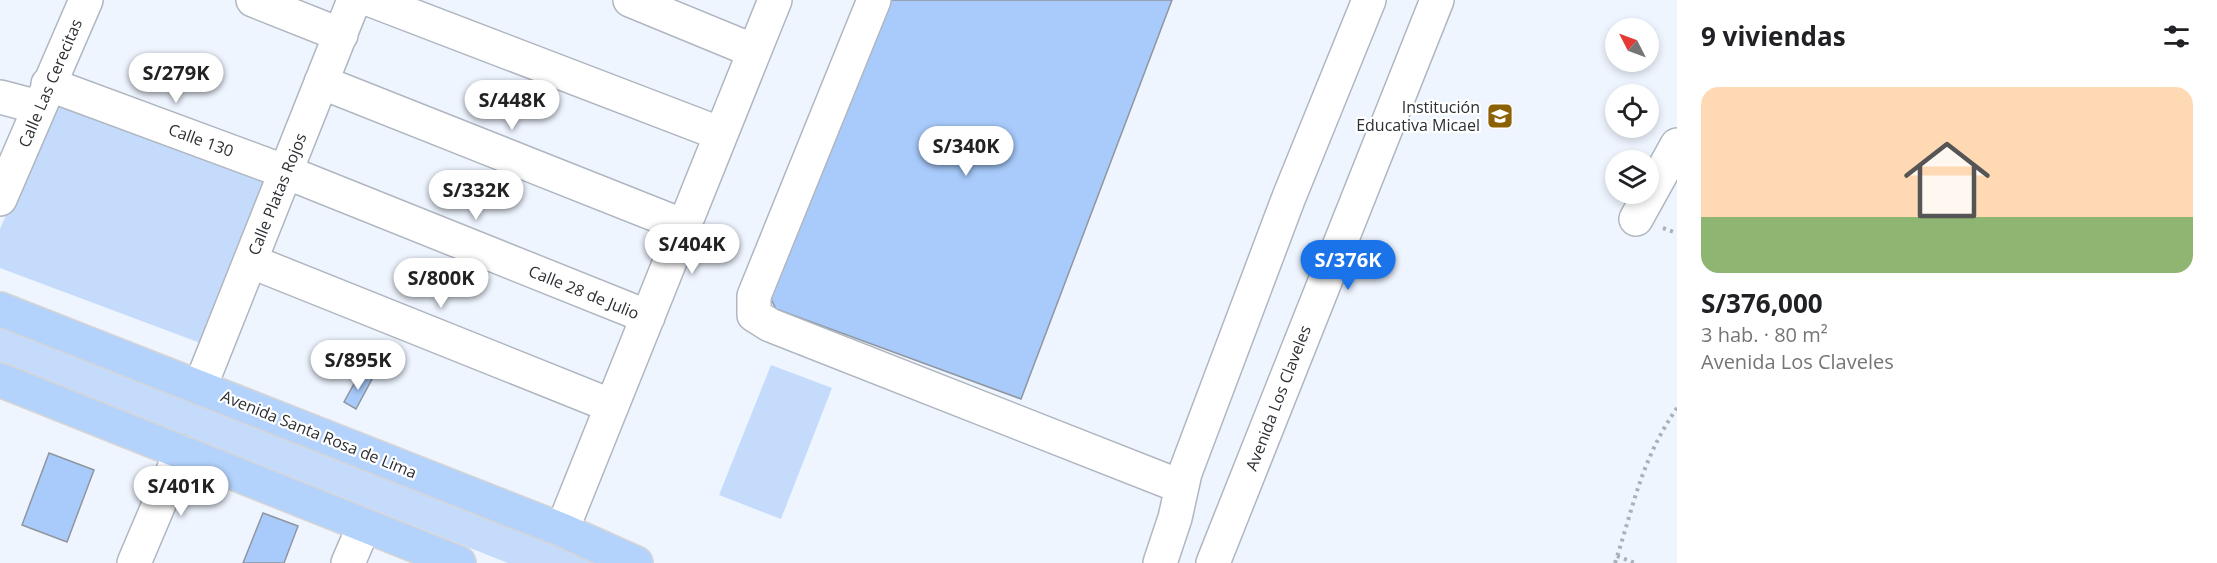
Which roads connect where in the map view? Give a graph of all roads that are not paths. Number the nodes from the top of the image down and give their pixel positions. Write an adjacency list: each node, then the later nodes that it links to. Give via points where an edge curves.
1 (86, 0): 13 (street, Calle Las Cerecitas)
2 (253, 0): 10 (street)
3 (354, 0): 10 (street, Calle Platas Rojos)
4 (371, 0): 15 (street)
5 (630, 0): 11 (street)
6 (774, 0): 11 (street)
7 (874, 0): 28 (street, via 754,296 754,315)
8 (1370, 0): 28 (street, via 1289,197)
9 (1437, 0): 36 (street, Avenida Los Claveles)
10 (341, 35): 12 (street, Calle Platas Rojos)
11 (754, 51): 15 (street)
12 (321, 82): 17 (street, Calle Platas Rojos); 20 (street)
13 (43, 95): 14 (street, Calle 130); 17 (street, Calle 130); 18 (street, Calle Las Cerecitas)
14 (0, 97)
15 (721, 134): 20 (street)
16 (1677, 145): 19 (street)
17 (286, 172): 21 (street, Calle Platas Rojos); 23 (street, Calle 28 de Julio)
18 (0, 199)
19 (1636, 219)
20 (684, 226): 23 (street)
21 (250, 261): 25 (street, Calle Platas Rojos); 26 (street)
22 (0, 309): 25 (main road, Avenida Santa Rosa de Lima)
23 (648, 317): 26 (street)
24 (0, 380): 27 (main road)
25 (200, 387): 30 (main road, Avenida Santa Rosa de Lima)
26 (612, 406): 30 (street)
27 (181, 452): 29 (main road); 31 (street)
28 (1182, 487): 35 (street)
29 (364, 526): 32 (street); 33 (main road)
30 (562, 530): 34 (main road, Avenida Santa Rosa de Lima)
31 (134, 563)
32 (348, 563)
33 (459, 563)
34 (636, 563)
35 (1160, 563)
36 (1213, 563)

